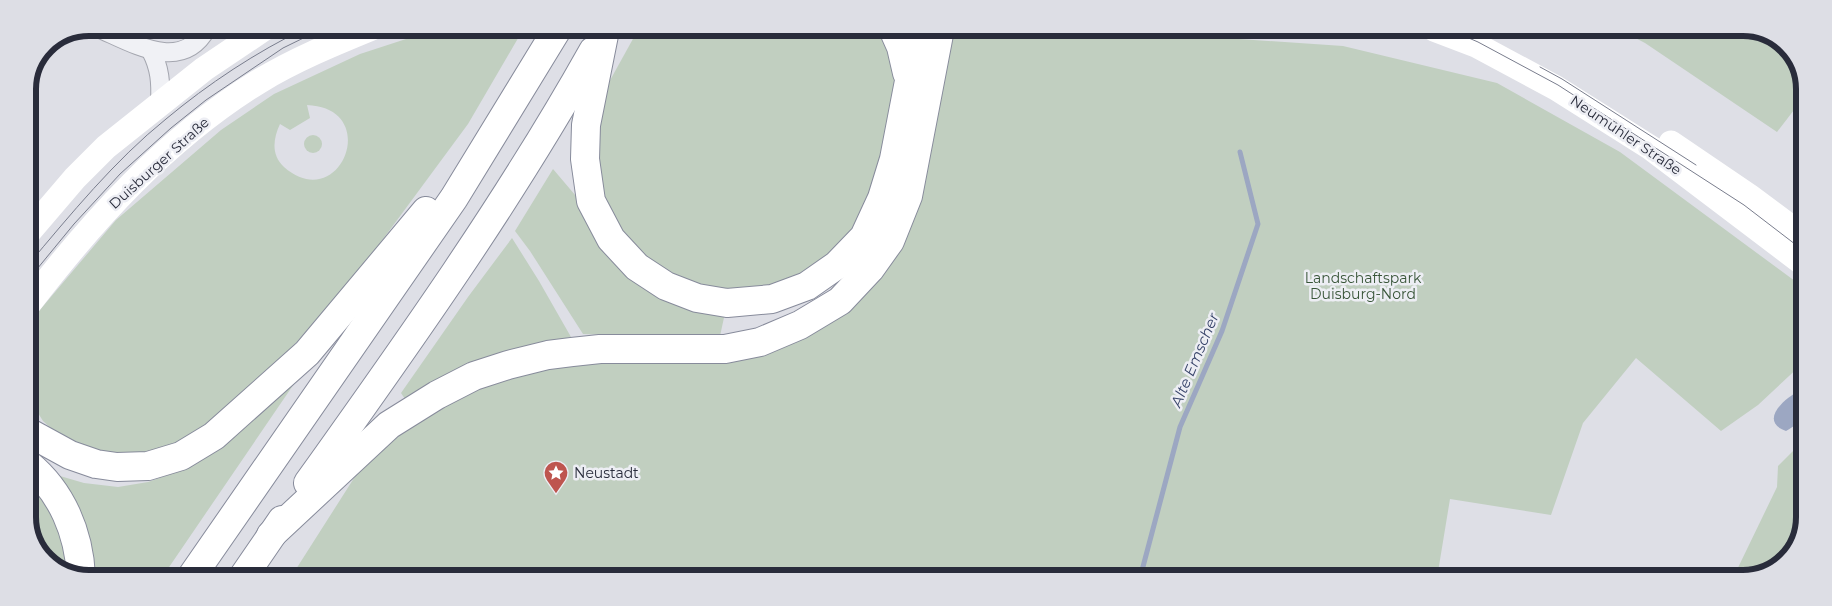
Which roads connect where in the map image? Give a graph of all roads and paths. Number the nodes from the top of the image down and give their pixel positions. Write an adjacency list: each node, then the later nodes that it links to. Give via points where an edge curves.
1 (116, 36): 13 (street)
2 (202, 36): 13 (street, via 193,46 181,50)
3 (243, 36): 15 (main road)
4 (353, 36): 20 (main road, Duisburger Straße, via 259,81 200,122 113,203)
5 (553, 36): 16 (highway, via 512,106)
6 (601, 36): 25 (highway, via 571,91 479,235 377,387)
7 (604, 36): 14 (highway, via 586,125 585,159 591,201 611,239 637,267 666,286 697,298 727,303 772,298 807,286 837,265 864,237 882,198 894,160)
8 (897, 36): 14 (highway)
9 (918, 36): 14 (highway)
10 (939, 36): 25 (highway, via 908,196 890,240 870,269 840,300 800,325 760,342 725,349 600,349 548,355 474,376 389,425)
11 (1452, 36): 19 (main road, Neumühler Straße, via 1476,45 1556,88 1635,138)
12 (1489, 36): 18 (main road, Neumühler Straße, via 1564,76 1659,135)
13 (151, 51): 15 (street, via 159,70)
14 (909, 82)
15 (160, 102): 17 (main road, via 87,166)
16 (450, 192): 23 (highway, via 307,353 214,436 180,456 148,466 96,464); 27 (highway)
17 (36, 224)
18 (1796, 231)
19 (1796, 258)
20 (36, 295)
21 (36, 423): 23 (highway)
22 (36, 436): 23 (highway)
23 (51, 444)
24 (36, 473): 26 (highway, via 60,501 74,533)
25 (271, 535): 28 (highway)
26 (80, 569)
27 (196, 570)
28 (248, 570)

